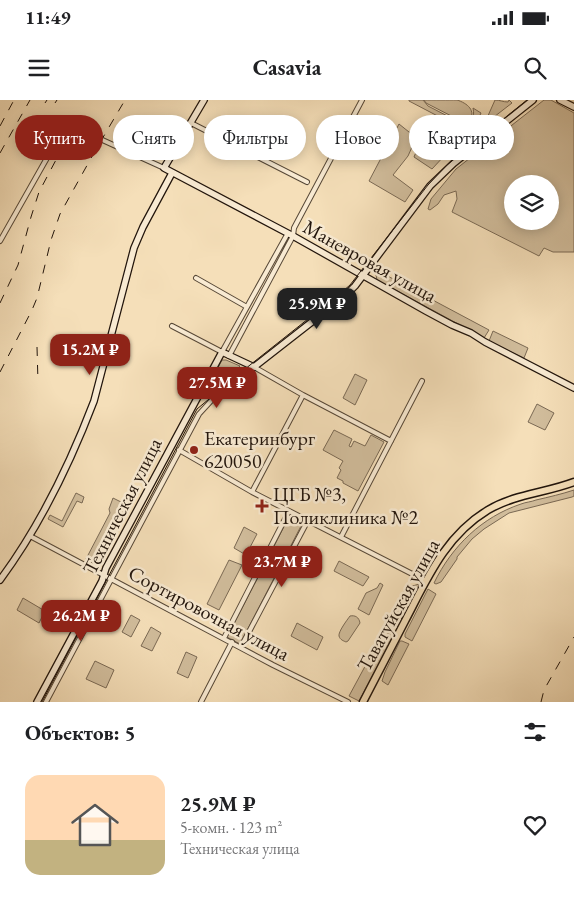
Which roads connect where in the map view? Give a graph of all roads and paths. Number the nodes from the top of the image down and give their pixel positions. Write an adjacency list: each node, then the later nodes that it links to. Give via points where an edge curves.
1 (204, 100): 6 (street)
2 (362, 100): 14 (street)
3 (533, 100): 16 (street, via 430,186)
4 (560, 100): 5 (street)
5 (574, 107)
6 (194, 117)
7 (194, 124): 13 (street)
8 (103, 140): 11 (street, Маневровая улица)
9 (46, 160): 15 (street)
10 (169, 160): 11 (street)
11 (164, 168): 12 (street, Маневровая улица)
12 (172, 173): 14 (street, Маневровая улица); 32 (street, via 134,248 86,423)
13 (307, 182)
14 (290, 235): 16 (street, Маневровая улица); 18 (street); 21 (street)
15 (0, 242)
16 (362, 276): 22 (street, via 345,296); 24 (street, Маневровая улица)
17 (196, 278): 18 (street)
18 (247, 307): 20 (street)
19 (172, 326): 20 (street)
20 (222, 352): 21 (street); 34 (street, Техническая улица)
21 (229, 356): 22 (street)
22 (254, 367): 25 (street); 27 (street, via 204,408)
23 (422, 381): 26 (street)
24 (574, 388)
25 (303, 395): 26 (street); 29 (street)
26 (392, 441): 33 (street)
27 (179, 450): 29 (street); 35 (street)
28 (574, 482): 37 (main road, Таватуйская улица, via 517,497 488,510 458,533)
29 (252, 492): 30 (street)
30 (289, 511): 31 (street); 38 (street)
31 (308, 520): 33 (street); 40 (street)
32 (30, 536): 34 (street, Сортировочная улица); 36 (street)
33 (341, 537): 37 (street)
34 (104, 574): 35 (street, Сортировочная улица); 41 (street, Техническая улица)
35 (112, 578): 38 (street, Сортировочная улица); 42 (street)
36 (0, 580)
37 (426, 581): 45 (main road, Таватуйская улица)
38 (224, 638): 39 (street, Сортировочная улица)
39 (232, 642): 40 (street, Сортировочная улица); 43 (street)
40 (241, 647): 44 (street, Сортировочная улица)
41 (37, 702)
42 (46, 702)
43 (201, 702)
44 (348, 702)
45 (363, 702)

